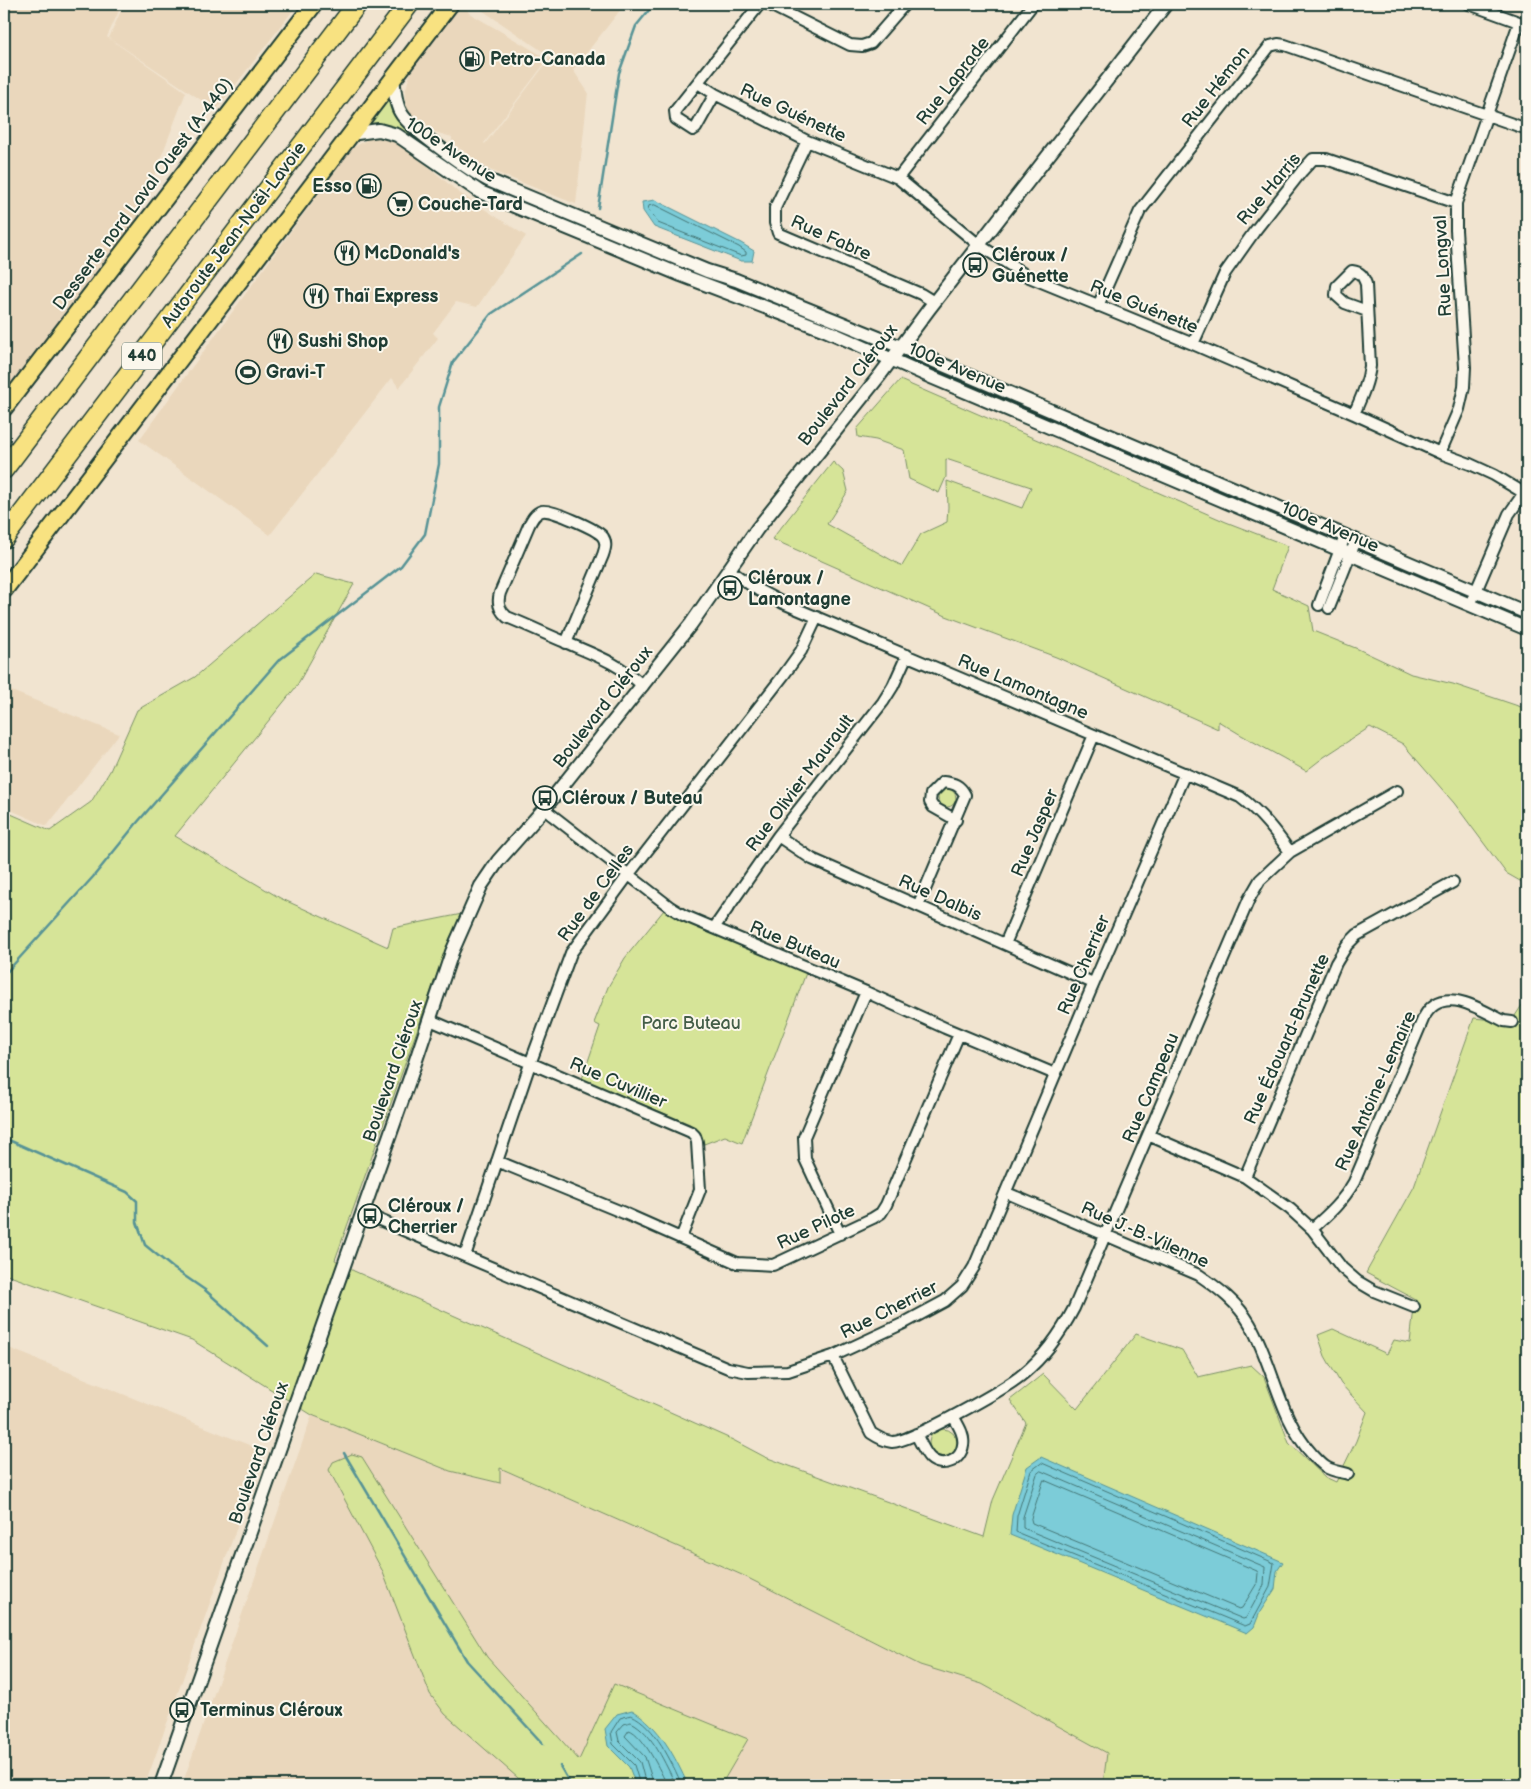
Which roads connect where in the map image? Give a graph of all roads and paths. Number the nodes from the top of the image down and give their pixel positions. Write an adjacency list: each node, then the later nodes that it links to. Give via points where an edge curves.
1 (314, 4): 28 (main road, Desserte nord Laval Ouest (A-440))
2 (357, 4): 31 (highway, 440)
3 (409, 4): 33 (highway, Autoroute Jean-Noël-Lavoie / 440)
4 (450, 4): 12 (main road)
5 (760, 4): 13 (street, Rue Guénette)
6 (768, 4): 7 (street, via 850,45 862,46 871,43)
7 (905, 4)
8 (1033, 4): 19 (street, Rue Laprade)
9 (1166, 4): 21 (street, Boulevard Cléroux)
10 (1469, 4): 11 (street)
11 (1523, 24): 15 (street, Rue Longval)
12 (393, 79): 17 (main road); 26 (street, 100e Avenue, via 398,107 408,122 488,180)
13 (698, 83): 14 (street, Rue Guénette); 14 (street, Rue Guénette, via 675,111 676,118 689,129 696,128)
14 (715, 94): 18 (street, Rue Guénette)
15 (1486, 114): 16 (street, Rue Hémon); 20 (street, Rue Longval); 23 (street, Rue Hémon, via 1285,45 1270,46 1140,211)
16 (1527, 129)
17 (350, 134): 27 (street, 100e Avenue, via 379,130 397,134 480,192); 37 (main road)
18 (807, 141): 19 (street, Rue Guénette); 22 (street, Rue Fabre, via 776,208 778,233)
19 (898, 178): 21 (street, Rue Guénette)
20 (1456, 203): 25 (street, Rue Harris, via 1326,159 1313,159 1225,273); 30 (street, Rue Longval, via 1464,387 1459,409)
21 (979, 245): 22 (street, Boulevard Cléroux); 23 (street, Rue Guénette, via 1027,276)
22 (934, 302): 26 (street, Boulevard Cléroux)
23 (1098, 306): 25 (street, Rue Guénette)
24 (1367, 311): 29 (street, via 1369,376)
25 (1193, 344): 29 (street, Rue Guénette)
26 (901, 347): 27 (street, Boulevard Cléroux); 34 (street, 100e Avenue)
27 (892, 359): 35 (street, 100e Avenue); 36 (street, Boulevard Cléroux, via 757,529)
28 (4, 408)
29 (1354, 414): 30 (street, Rue Guénette)
30 (1440, 453): 32 (street, Rue Guénette, via 1478,467)
31 (4, 469)
32 (1526, 492): 38 (street, via 1509,514)
33 (4, 538)
34 (1350, 538): 35 (street); 38 (street, 100e Avenue)
35 (1345, 553): 39 (street, 100e Avenue); 40 (street)
36 (729, 570): 42 (street, Rue Lamontagne, via 758,590); 46 (street, Boulevard Cléroux)
37 (4, 590)
38 (1476, 591): 39 (street); 41 (street, 100e Avenue)
39 (1470, 605): 43 (street, 100e Avenue)
40 (1324, 607)
41 (1527, 613)
42 (818, 617): 45 (street, Rue Lamontagne); 54 (street, Rue de Celles, via 801,651 783,676)
43 (1527, 629)
44 (566, 643): 44 (street, via 507,617 498,601 529,525 542,511 552,512 595,531 606,544); 46 (street, via 616,664)
45 (907, 655): 47 (street, Rue Lamontagne); 52 (street, Rue Olivier Maurault, via 882,702)
46 (643, 686): 50 (street, Boulevard Cléroux)
47 (1094, 735): 48 (street, Rue Lamontagne); 58 (street, Rue Jasper)
48 (1185, 773): 53 (street, Rue Lamontagne, via 1240,797 1257,809); 59 (street, Rue Cherrier)
49 (1397, 791): 53 (street, Rue Campeau)
50 (544, 809): 54 (street, Rue Buteau); 61 (street, Boulevard Cléroux, via 498,861 481,886 452,952)
51 (956, 820): 56 (street)
52 (778, 836): 56 (street, Rue Dalbis, via 812,860); 57 (street, Rue Olivier Maurault)
53 (1290, 852): 66 (street, Rue Campeau, via 1260,880 1249,899)
54 (629, 874): 57 (street, Rue Buteau, via 670,907); 64 (street, Rue de Celles, via 571,953)
55 (1453, 882): 68 (street, Rue Édouard-Brunette, via 1364,931 1347,945 1336,963)
56 (918, 906): 58 (street, Rue Dalbis)
57 (714, 928): 60 (street, Rue Buteau)
58 (1005, 944): 59 (street, Rue Dalbis)
59 (1093, 983): 65 (street, Rue Cherrier)
60 (866, 992): 63 (street, Rue Buteau); 73 (street, via 804,1138 805,1159)
61 (430, 1020): 64 (street, Rue Cuvillier); 70 (street, Boulevard Cléroux)
62 (1512, 1022): 71 (street, Rue Antoine-Lemaire, via 1451,999 1431,1007 1354,1182 1332,1212)
63 (959, 1034): 65 (street, Rue Buteau); 73 (street, Rue Pilote, via 886,1205 881,1213)
64 (530, 1064): 67 (street, Rue de Celles); 74 (street, Rue Cuvillier, via 695,1136 700,1190)
65 (1055, 1074): 69 (street, Rue Cherrier)
66 (1148, 1134): 68 (street); 72 (street, Rue Campeau)
67 (497, 1161): 74 (street, Rue Pilote); 75 (street, Rue de Celles)
68 (1245, 1177): 71 (street)
69 (1007, 1193): 72 (street, Rue J.-B.-Vilenne); 77 (street, Rue Cherrier, via 974,1267 962,1286 945,1302)
70 (363, 1213): 75 (street, Rue Cherrier); 81 (street, Boulevard Cléroux)
71 (1312, 1229): 76 (street, via 1342,1268 1357,1281)
72 (1105, 1233): 78 (street, Rue Campeau, via 1074,1308 1045,1353 1023,1375); 80 (street, Rue J.-B.-Vilenne, via 1198,1274 1236,1305 1260,1343 1295,1432 1326,1467)
73 (840, 1234): 74 (street, Rue Pilote, via 773,1265 737,1262)
74 (681, 1238)
75 (465, 1256): 77 (street, Rue Cherrier, via 728,1368 748,1372 788,1371)
76 (1414, 1307)
77 (833, 1356): 79 (street, Rue Campeau, via 871,1433 893,1442)
78 (953, 1416): 79 (street, Rue Campeau); 79 (street, via 963,1437 963,1446 956,1459 948,1463 930,1458)
79 (916, 1434)
80 (1348, 1474)
81 (161, 1785)

